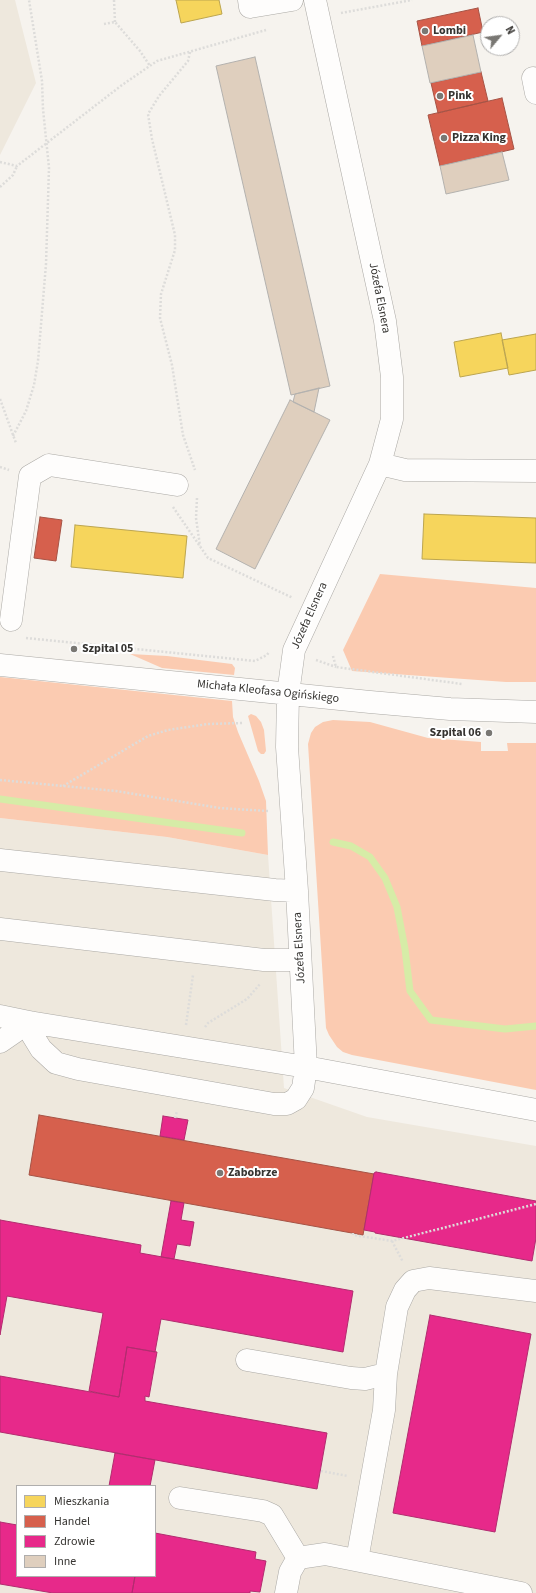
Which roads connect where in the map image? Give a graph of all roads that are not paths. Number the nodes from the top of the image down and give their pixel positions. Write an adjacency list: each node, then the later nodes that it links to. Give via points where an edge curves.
1 (249, 0): 2 (street, via 250,7)
2 (292, 0)
3 (317, 8): 4 (street, Józefa Elsnera, via 385,321 392,377 392,419)
4 (380, 464): 5 (street, via 405,470); 9 (street, Józefa Elsnera, via 294,650)
5 (536, 471)
6 (177, 485): 7 (street, via 49,465 30,476)
7 (14, 629)
8 (0, 665): 9 (street, Michała Kleofasa Ogińskiego)
9 (288, 694): 10 (street, Michała Kleofasa Ogińskiego, via 450,709); 12 (street, Józefa Elsnera, via 287,747)
10 (536, 712)
11 (0, 860): 12 (street)
12 (297, 891): 14 (street, Józefa Elsnera)
13 (0, 929): 14 (street, via 264,960)
14 (300, 960): 18 (street, Józefa Elsnera)
15 (0, 1016): 16 (street)
16 (29, 1022): 17 (street); 18 (street); 18 (street, Józefa Elsnera, via 33,1036 41,1049 56,1063 78,1070 274,1104 287,1104 296,1099 303,1088)
17 (0, 1042)
18 (306, 1067): 19 (street)
19 (536, 1110)
20 (536, 1291): 22 (street, via 429,1278 413,1281 405,1290 397,1307)
21 (247, 1360): 22 (street, via 351,1378 365,1379)
22 (386, 1374): 25 (street, via 384,1410)
23 (180, 1498): 24 (street, via 263,1511 272,1516)
24 (298, 1558): 25 (street, via 325,1554); 26 (street, via 290,1572)
25 (357, 1560): 27 (street)
26 (286, 1593)
27 (521, 1593)

